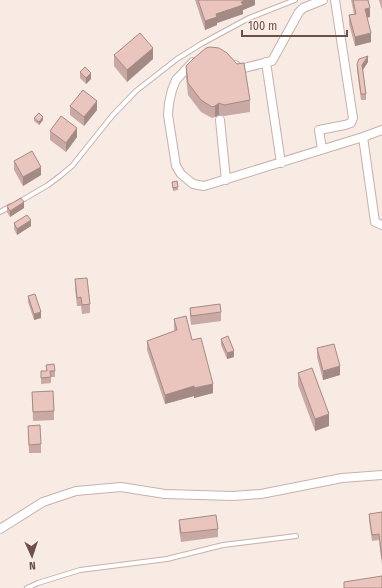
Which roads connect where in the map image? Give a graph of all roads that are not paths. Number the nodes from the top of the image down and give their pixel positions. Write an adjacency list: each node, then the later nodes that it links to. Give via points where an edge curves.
1 (295, 0): 13 (lane, via 249,18 177,59 136,90 72,166 48,185)
2 (323, 0): 6 (street, via 299,12 272,60)
3 (335, 0): 10 (street, via 353,118 351,123 319,130)
4 (200, 58): 12 (street, via 176,80 168,103 176,166 193,184 204,186)
5 (230, 59): 6 (street, via 240,69)
6 (266, 62): 11 (street)
7 (220, 120): 12 (street)
8 (382, 130): 9 (street)
9 (363, 136): 10 (street); 14 (street, via 375,222)
10 (322, 149): 11 (street)
11 (281, 162): 12 (street)
12 (226, 180)
13 (0, 212)
14 (382, 225)
15 (382, 475): 16 (street, via 342,478 261,494 233,496 165,494 121,487 76,491 43,502)
16 (0, 529)
17 (296, 536): 18 (lane, via 223,546 167,559 80,570)
18 (27, 588)

